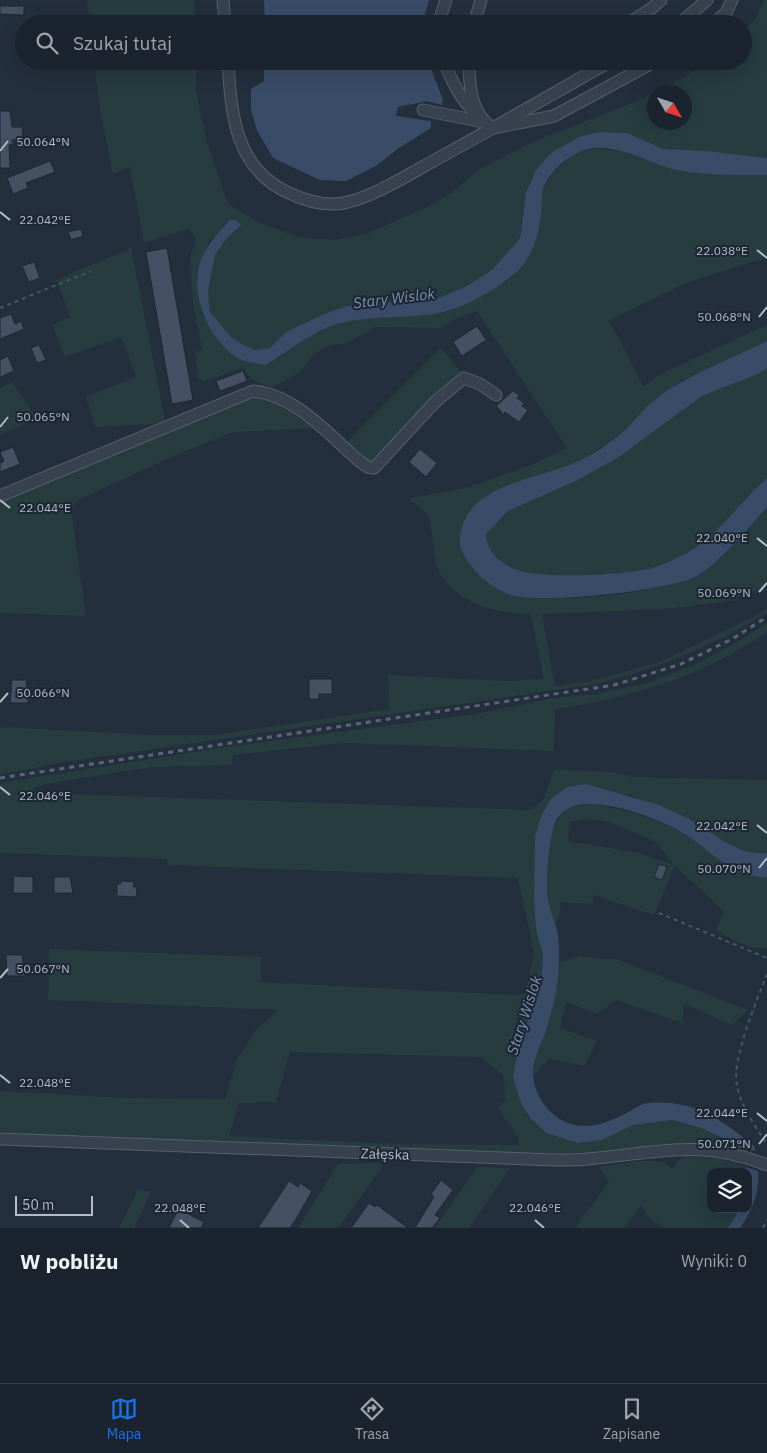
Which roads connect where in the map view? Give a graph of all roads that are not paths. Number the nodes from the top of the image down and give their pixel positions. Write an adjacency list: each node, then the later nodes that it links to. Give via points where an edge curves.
1 (223, 0): 7 (street)
2 (446, 0): 8 (street)
3 (481, 0): 9 (street)
4 (661, 0): 10 (street)
5 (707, 0): 11 (street)
6 (732, 0): 12 (street)
7 (224, 15)
8 (441, 15)
9 (477, 15)
10 (642, 15)
11 (690, 15)
12 (724, 15)
13 (229, 70): 19 (street, via 239,141 253,166 273,186 307,202 337,204 370,194)
14 (448, 70): 19 (street, via 466,105)
15 (470, 70): 19 (street, via 473,98)
16 (593, 70): 19 (street)
17 (639, 70): 19 (street, via 554,116)
18 (424, 110): 19 (street)
19 (486, 122)
20 (496, 395): 21 (street, via 464,378 435,402 374,468 359,462 303,412 268,392 253,391)
21 (0, 496)
22 (0, 1139): 23 (street, Załęska, via 556,1160 657,1150 707,1149)
23 (767, 1165)

